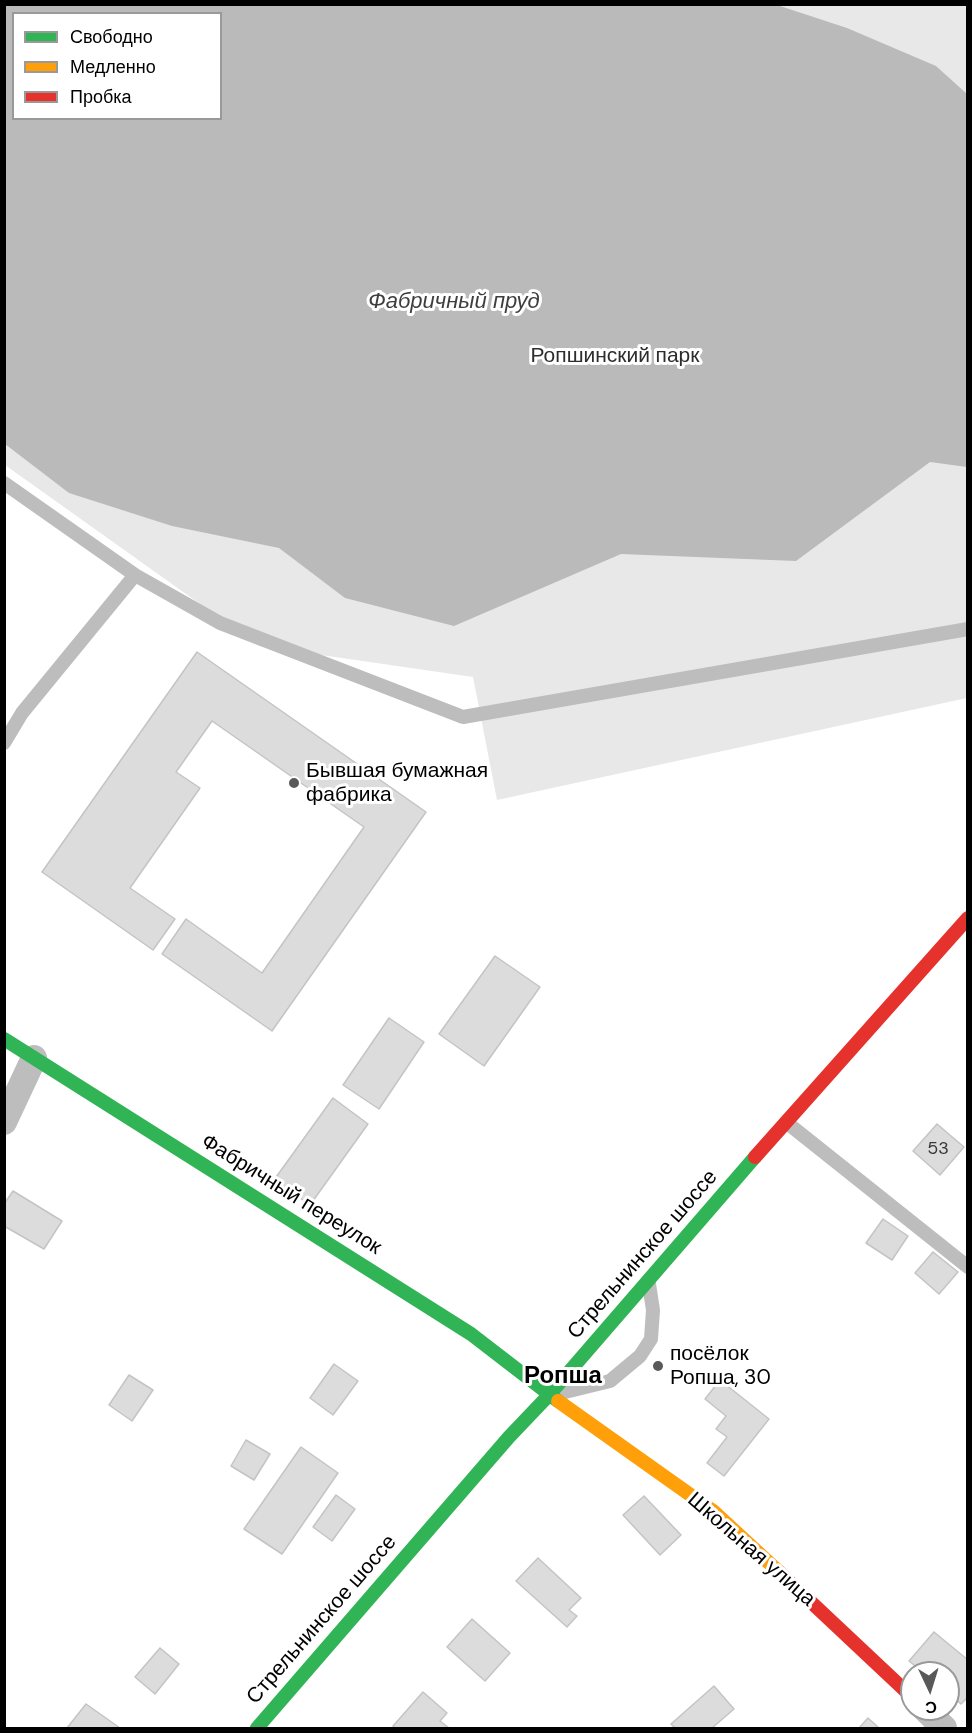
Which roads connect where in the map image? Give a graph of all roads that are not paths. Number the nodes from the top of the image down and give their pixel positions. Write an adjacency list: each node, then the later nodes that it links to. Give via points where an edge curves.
1 (4, 483): 2 (lane)
2 (135, 575): 3 (lane, via 220,623 463,717); 4 (lane, via 22,713)
3 (968, 629)
4 (4, 743)
5 (968, 918): 9 (street, Стрельнинское шоссе)
6 (4, 1039): 7 (street, Фабричный переулок)
7 (34, 1058): 8 (street); 12 (street, Фабричный переулок, via 471,1334)
8 (4, 1122)
9 (786, 1122): 10 (lane); 11 (street, Стрельнинское шоссе)
10 (968, 1267)
11 (648, 1281): 12 (street, Стрельнинское шоссе); 12 (lane, via 653,1310 651,1340 640,1356 610,1382)
12 (549, 1395): 13 (street, Школьная улица, via 713,1511); 14 (street, Стрельнинское шоссе)
13 (900, 1686)
14 (257, 1728)

